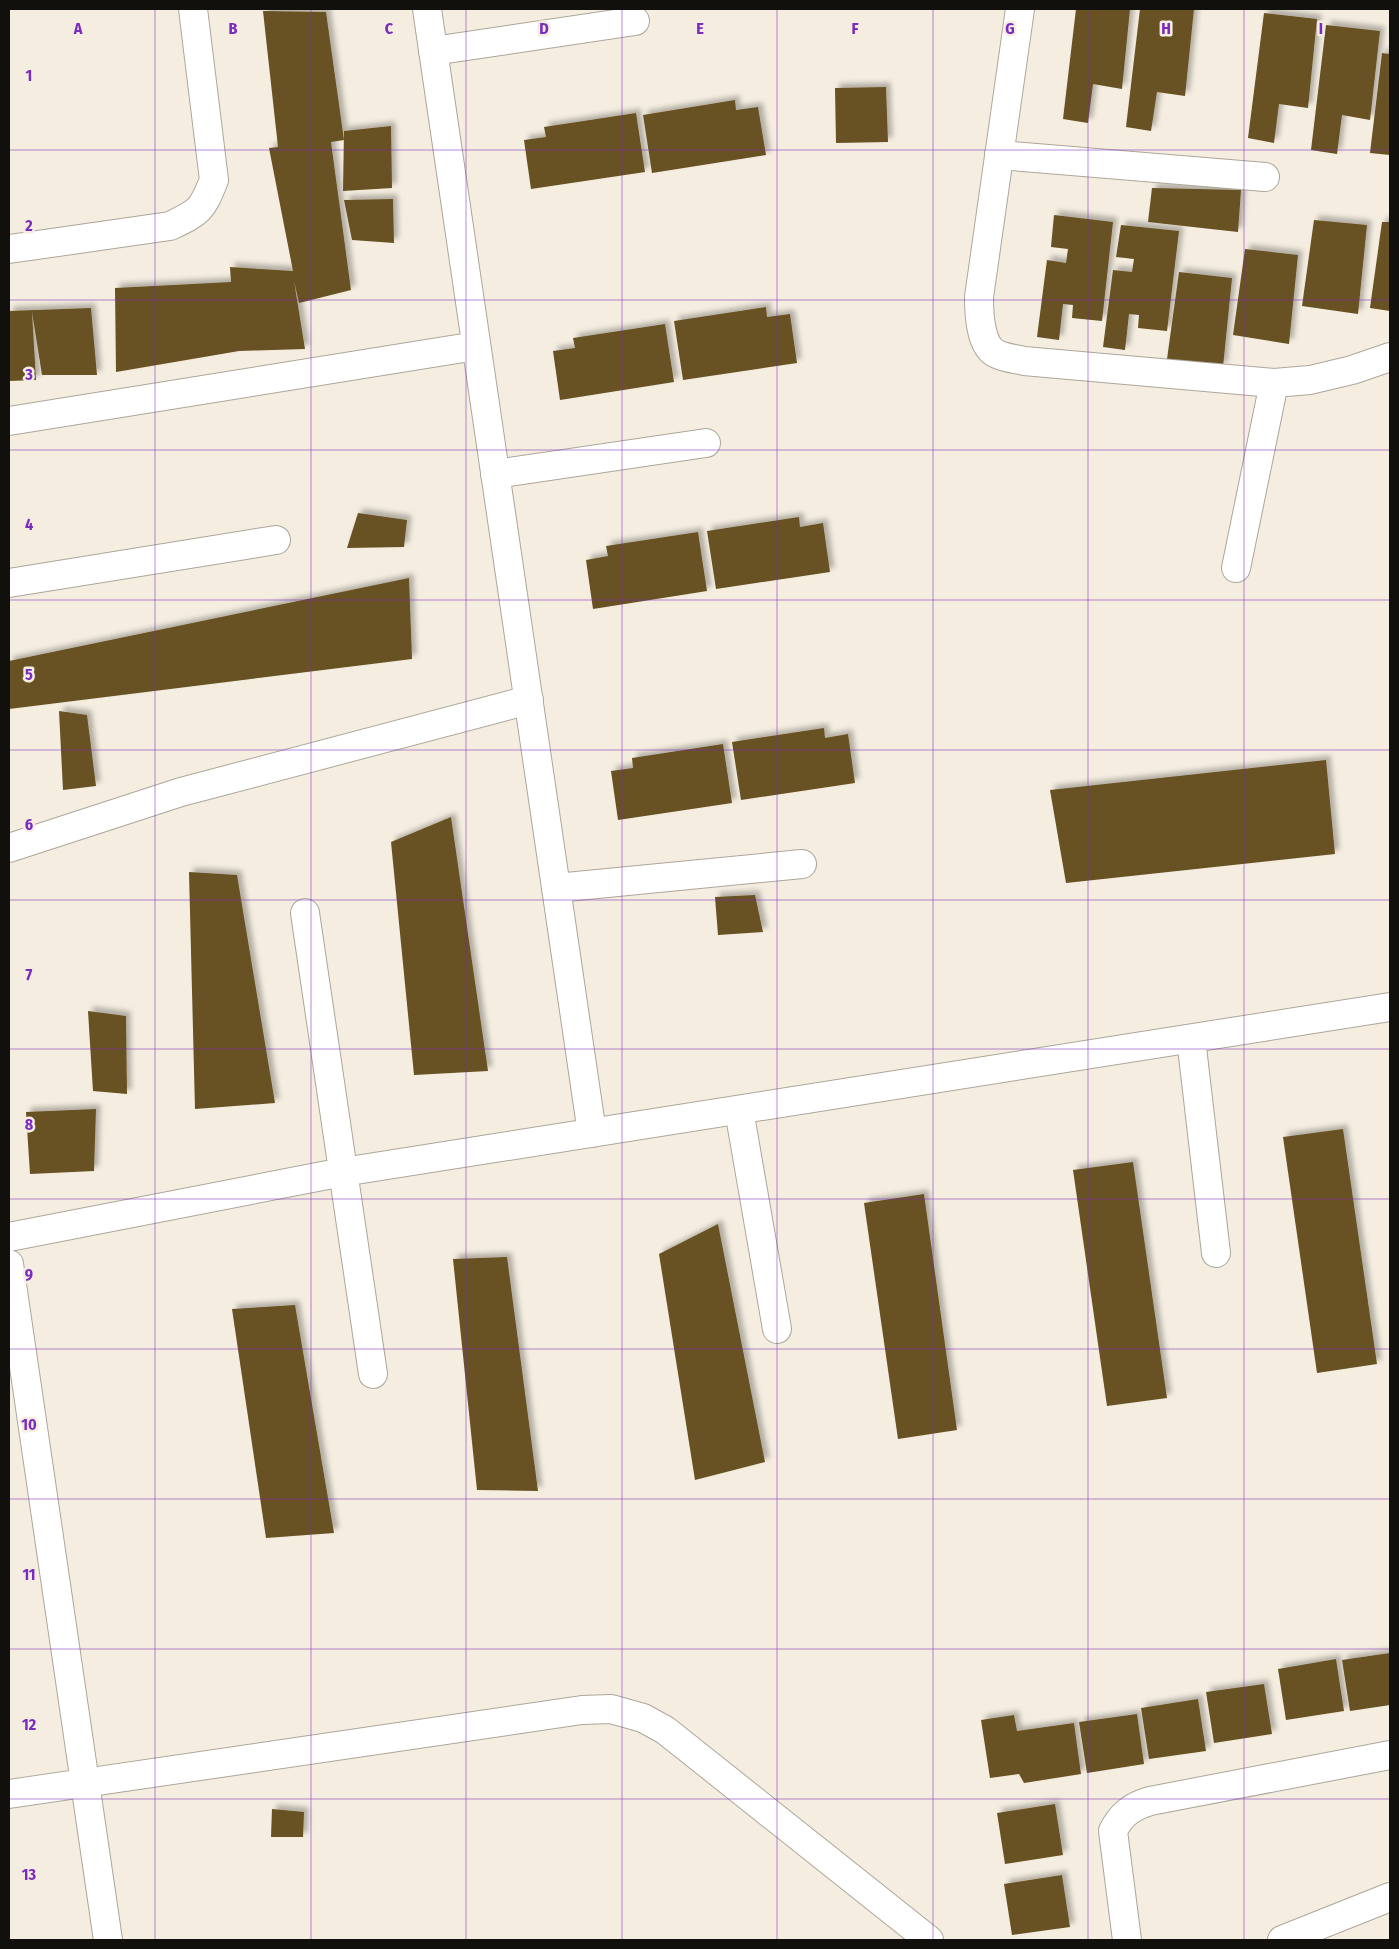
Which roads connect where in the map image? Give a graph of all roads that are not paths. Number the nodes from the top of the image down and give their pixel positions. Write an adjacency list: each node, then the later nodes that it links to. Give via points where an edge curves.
1 (193, 9): 8 (street, via 214,180 204,204 193,215 170,226)
2 (427, 9): 5 (street)
3 (1020, 9): 6 (street)
4 (635, 22): 5 (street)
5 (433, 51): 9 (street)
6 (999, 155): 7 (street); 11 (street, via 979,297 984,339 996,354 1024,361)
7 (1265, 177)
8 (9, 249)
9 (476, 346): 12 (street); 14 (street)
10 (1390, 357): 11 (street, via 1310,380)
11 (1274, 383): 16 (street)
12 (9, 421)
13 (706, 443): 14 (street)
14 (495, 474): 18 (street)
15 (276, 540): 17 (street)
16 (1236, 568)
17 (9, 582)
18 (528, 700): 19 (street, via 181,792); 21 (street)
19 (9, 848)
20 (802, 864): 21 (street)
21 (556, 888): 26 (street)
22 (305, 913): 27 (street)
23 (1390, 1008): 24 (street)
24 (1191, 1039): 25 (street); 29 (street)
25 (739, 1110): 26 (street); 31 (street)
26 (592, 1133): 27 (street)
27 (343, 1172): 28 (street); 32 (street)
28 (9, 1237)
29 (1216, 1253)
30 (9, 1264): 34 (street)
31 (778, 1329)
32 (373, 1374)
33 (1390, 1755): 39 (street, via 1136,1805 1113,1831)
34 (85, 1783): 35 (street); 37 (street); 38 (street, via 582,1710 612,1709 642,1718 665,1730)
35 (9, 1794)
36 (1390, 1897): 40 (street)
37 (108, 1940)
38 (929, 1940)
39 (1127, 1940)
40 (1282, 1940)

